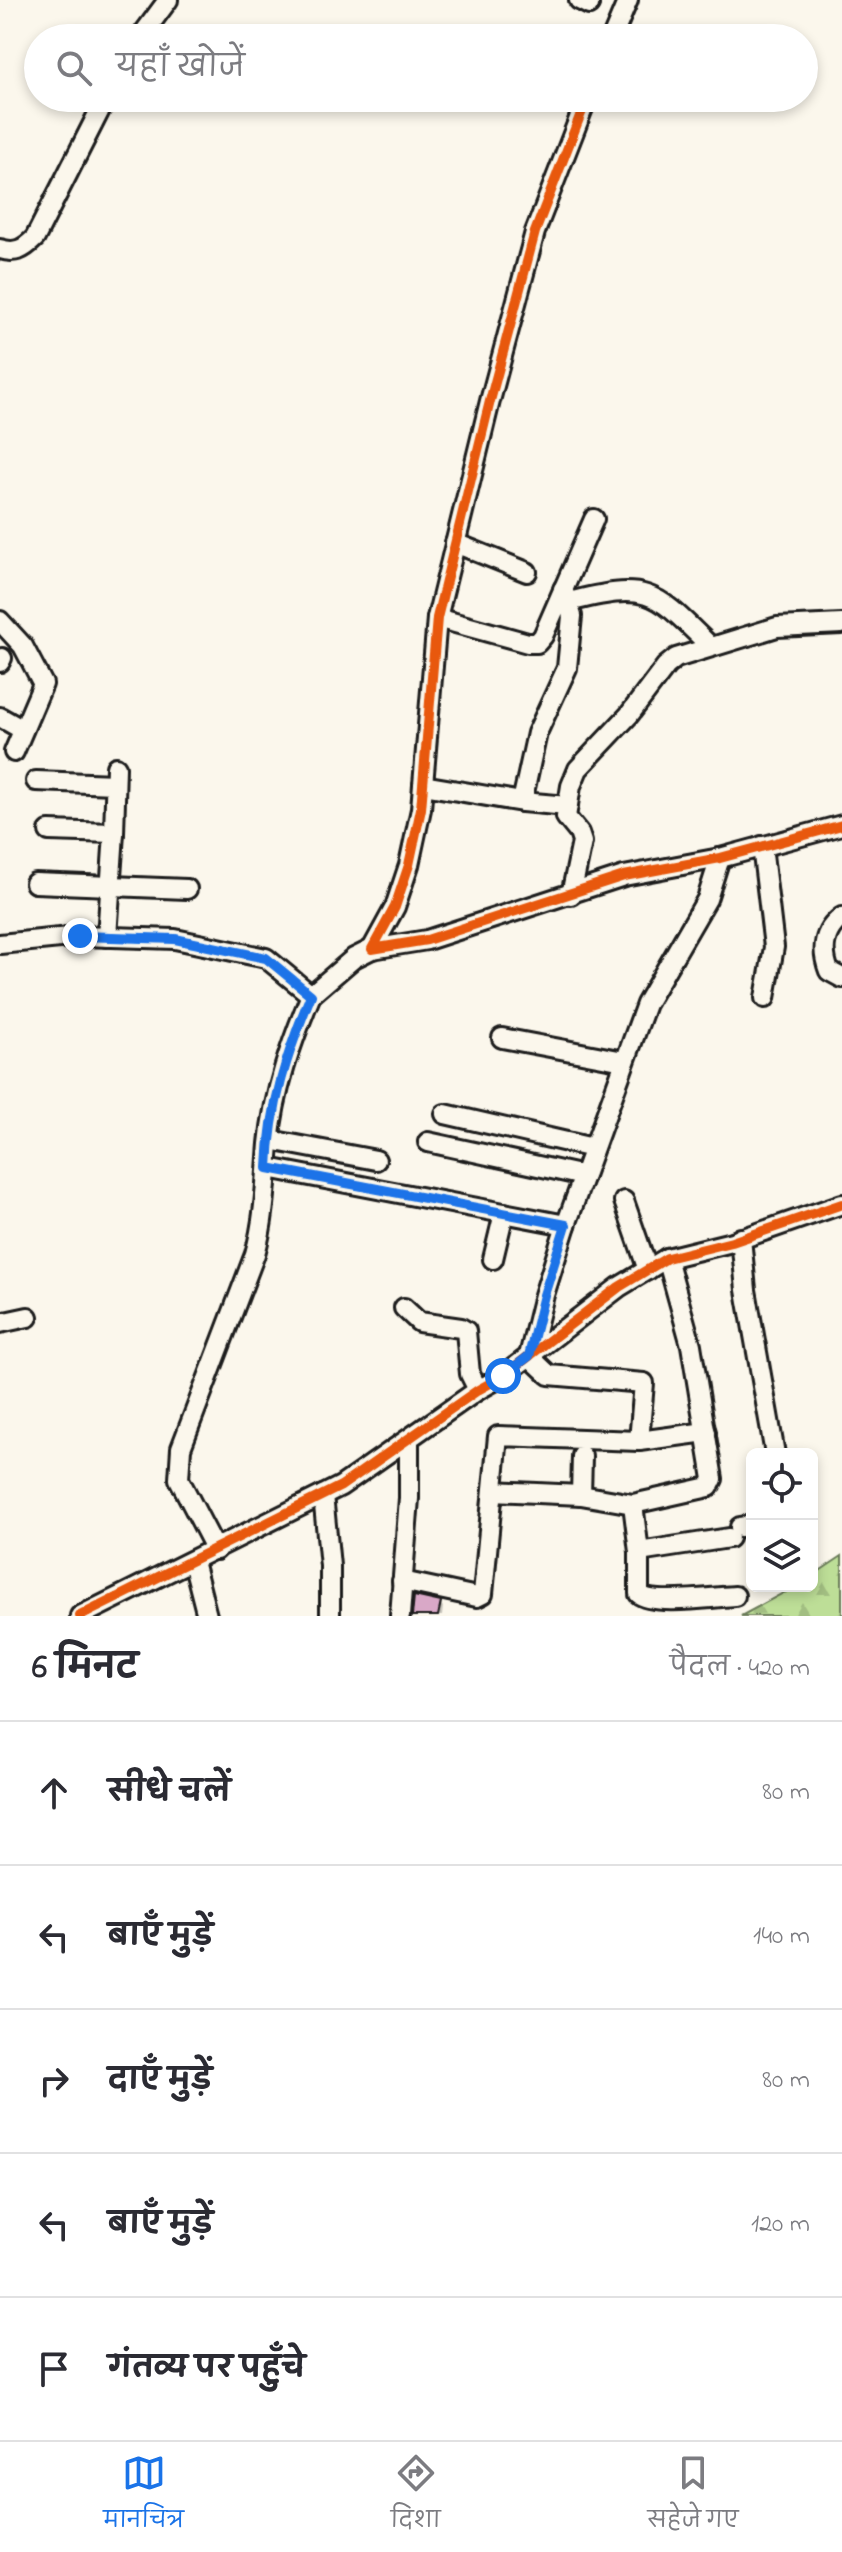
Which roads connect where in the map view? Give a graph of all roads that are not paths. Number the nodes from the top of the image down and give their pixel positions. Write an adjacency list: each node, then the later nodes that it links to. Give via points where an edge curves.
1 (168, 0): 3 (street)
2 (628, 0): 4 (street)
3 (150, 24)
4 (618, 24)
5 (99, 112): 7 (street, via 35,238 16,251)
6 (582, 112): 9 (street, via 535,232)
7 (0, 249)
8 (594, 519): 11 (street)
9 (455, 543): 10 (street); 12 (street)
10 (527, 572)
11 (566, 596): 12 (street, via 537,643); 15 (street, via 650,595 667,604); 21 (street, via 572,616 567,668 537,733)
12 (437, 618): 20 (street)
13 (0, 621): 17 (street, via 23,646 43,684)
14 (842, 624): 15 (street, via 777,627)
15 (711, 647): 22 (street, via 666,666 578,769)
16 (0, 717): 17 (street)
17 (23, 730): 18 (street)
18 (14, 752)
19 (36, 781): 25 (street, via 116,775)
20 (423, 785): 21 (street); 35 (street, via 409,865 395,907)
21 (522, 802): 22 (street)
22 (568, 806): 31 (street, via 567,821 582,842)
23 (842, 825): 26 (street)
24 (49, 831): 25 (street)
25 (114, 833): 29 (street)
26 (762, 846): 27 (street); 38 (street, via 774,947)
27 (720, 858): 31 (street, via 624,876); 40 (street, via 707,899 646,1004)
28 (35, 883): 29 (street)
29 (111, 885): 30 (street); 33 (street)
30 (187, 889)
31 (571, 895): 35 (street, via 427,940)
32 (842, 917): 36 (street, via 830,928 824,945 829,971)
33 (107, 937): 34 (street); 37 (street, via 175,939 266,958)
34 (0, 944)
35 (372, 949): 37 (street)
36 (842, 978)
37 (311, 995): 42 (street, via 288,1051)
38 (765, 998)
39 (502, 1038): 40 (street)
40 (624, 1061): 44 (street)
41 (445, 1114): 44 (street)
42 (270, 1140): 45 (street); 46 (street)
43 (428, 1142): 47 (street)
44 (593, 1148): 47 (street)
45 (376, 1160)
46 (268, 1168): 50 (street); 71 (street, via 260,1235 247,1280 181,1448 179,1479)
47 (584, 1176): 51 (street)
48 (624, 1201): 55 (street)
49 (842, 1204): 52 (street)
50 (504, 1213): 51 (street); 54 (street)
51 (566, 1225): 59 (street)
52 (741, 1238): 53 (street); 64 (street)
53 (667, 1258): 55 (street); 61 (street, via 691,1345)
54 (493, 1259)
55 (648, 1270): 59 (street)
56 (404, 1308): 60 (street, via 419,1322 466,1331 469,1368)
57 (28, 1317): 58 (street)
58 (0, 1323)
59 (529, 1356): 60 (street); 63 (street, via 549,1375 644,1383)
60 (478, 1390): 62 (street)
61 (706, 1432): 63 (street); 69 (street, via 713,1479 709,1487)
62 (409, 1440): 67 (street); 74 (street)
63 (639, 1441): 66 (street, via 498,1436)
64 (774, 1448)
65 (582, 1456): 68 (street)
66 (493, 1491): 68 (street); 74 (street, via 483,1594)
67 (323, 1495): 71 (street); 79 (street)
68 (581, 1495): 69 (street)
69 (633, 1504): 72 (street)
70 (740, 1530): 72 (street)
71 (216, 1550): 73 (street)
72 (639, 1552): 76 (street, via 639,1594)
73 (193, 1561): 77 (street); 78 (street)
74 (402, 1581): 80 (street)
75 (735, 1596): 76 (street)
76 (650, 1608)
77 (80, 1616)
78 (207, 1616)
79 (330, 1616)
80 (400, 1616)

